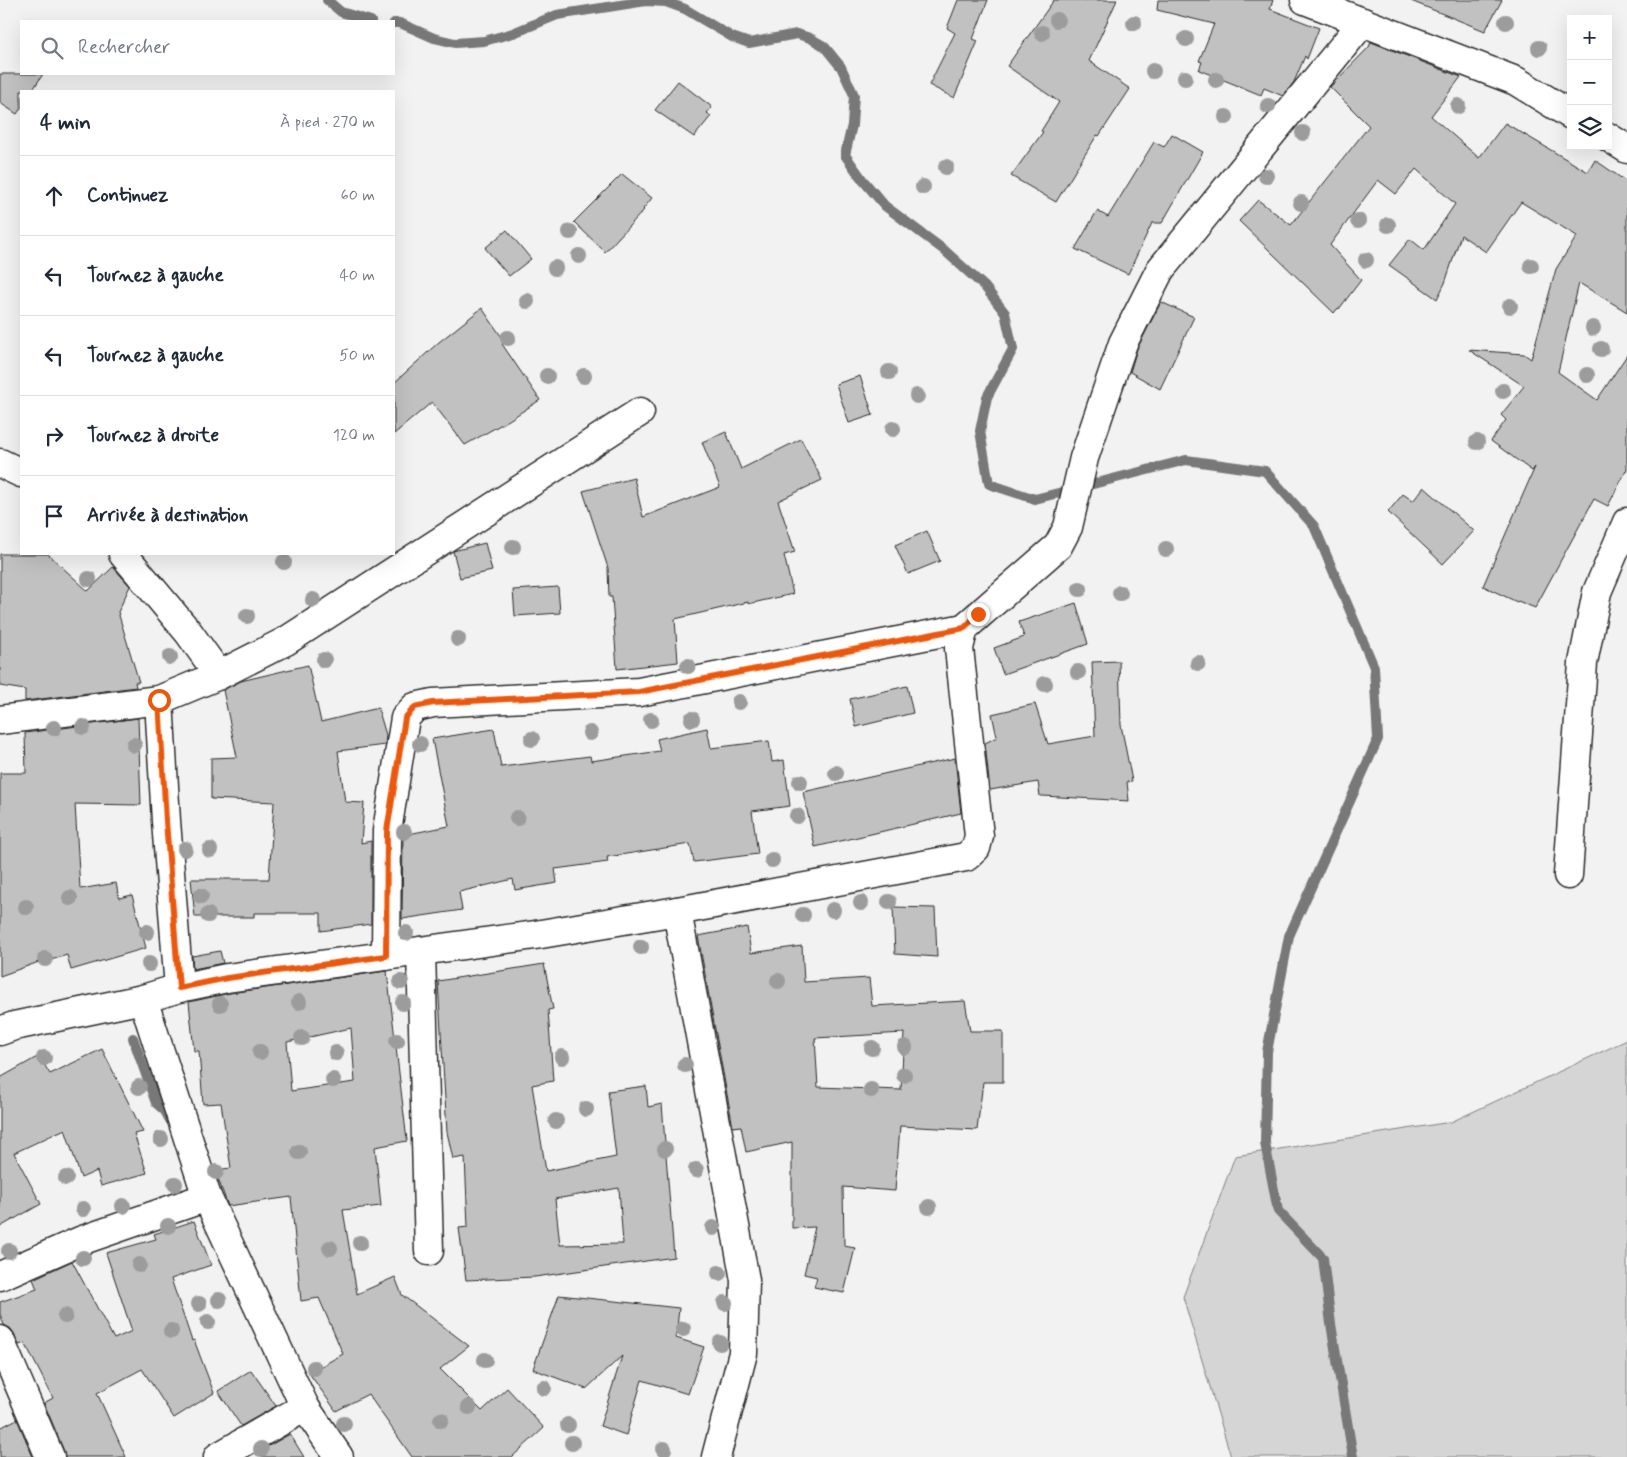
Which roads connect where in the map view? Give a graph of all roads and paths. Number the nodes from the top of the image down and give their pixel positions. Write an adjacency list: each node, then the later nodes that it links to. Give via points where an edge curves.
1 (1305, 0): 2 (street)
2 (1363, 22): 3 (street, via 1516,81); 11 (street, via 1160,270 1123,343 1084,458 1068,527 1058,546)
3 (1567, 113)
4 (1612, 140): 5 (street)
5 (1627, 149)
6 (640, 412): 12 (street, via 286,641)
7 (0, 463): 8 (street)
8 (20, 473)
9 (1627, 522): 15 (street, via 1597,592 1583,663)
10 (124, 555): 12 (street, via 189,633)
11 (964, 628): 16 (street, via 959,648 979,836 976,848 966,857); 18 (street, via 639,692 433,703 415,707 405,718 387,831)
12 (219, 675): 13 (street)
13 (159, 700): 14 (street); 19 (street)
14 (0, 720)
15 (1568, 875)
16 (677, 911): 17 (street); 30 (street, via 745,1280 743,1353)
17 (422, 951): 18 (street); 23 (street)
18 (386, 956): 19 (street, via 227,978)
19 (179, 988): 20 (street)
20 (143, 999): 21 (street); 22 (street)
21 (0, 1031)
22 (207, 1197): 24 (street, via 80,1241); 26 (street)
23 (429, 1251)
24 (0, 1276)
25 (0, 1340): 27 (street)
26 (305, 1407): 28 (street); 29 (street)
27 (50, 1457)
28 (218, 1457)
29 (339, 1457)
30 (716, 1457)

